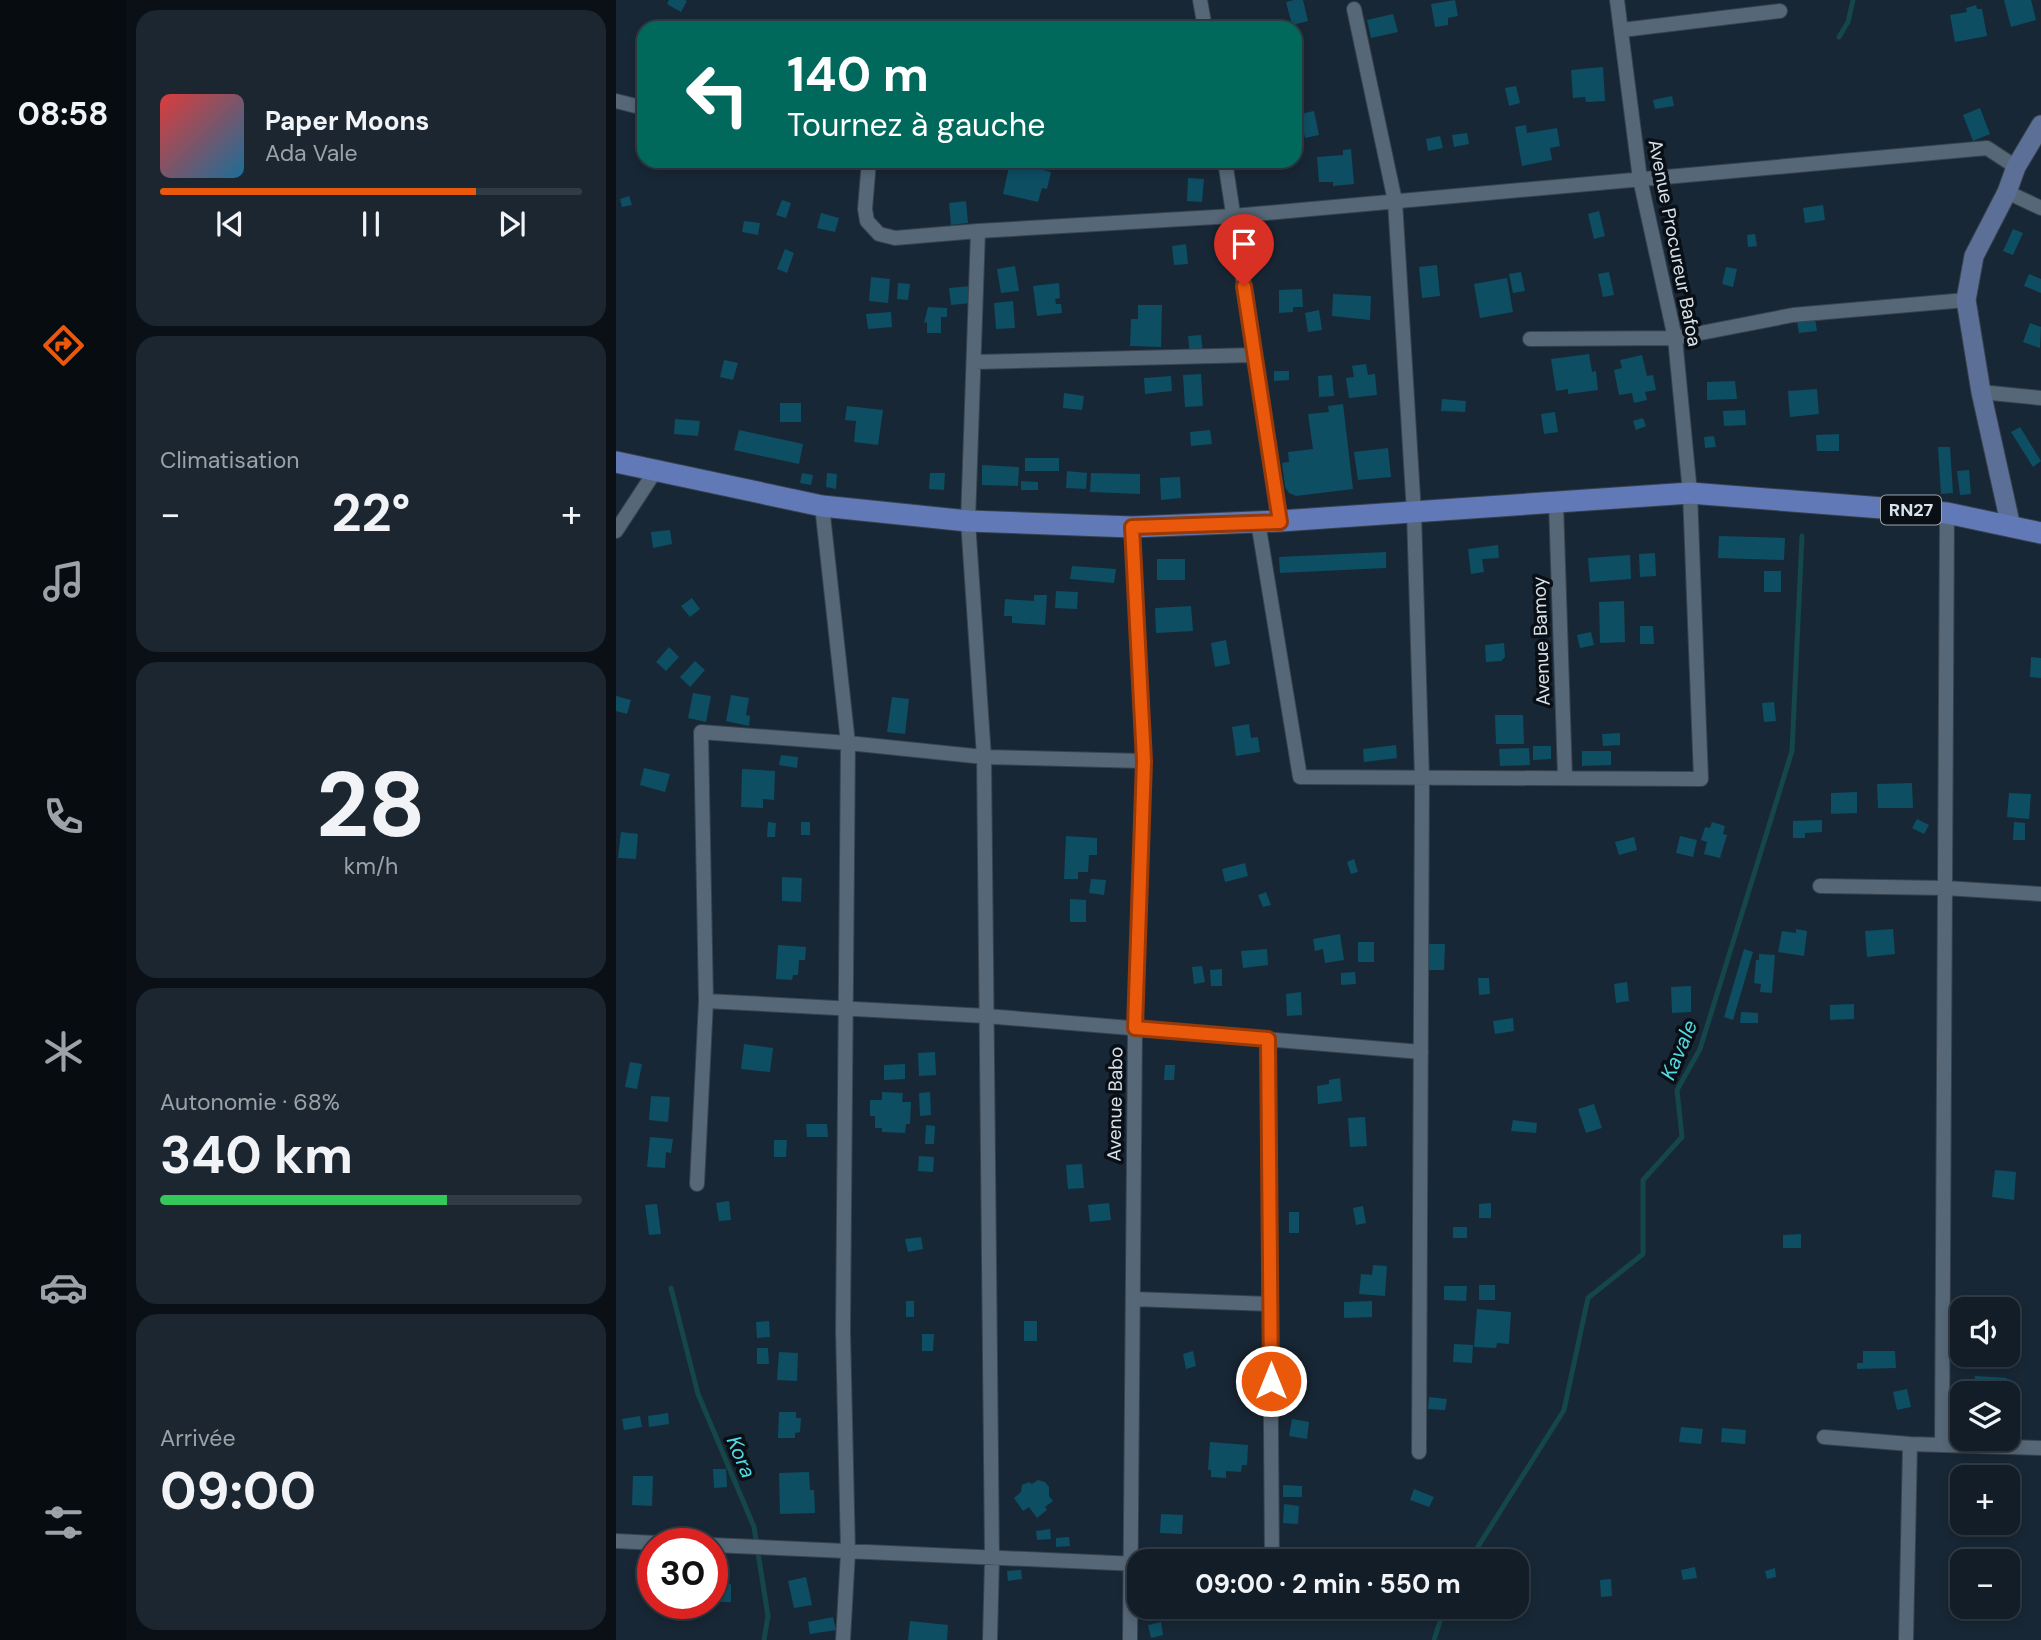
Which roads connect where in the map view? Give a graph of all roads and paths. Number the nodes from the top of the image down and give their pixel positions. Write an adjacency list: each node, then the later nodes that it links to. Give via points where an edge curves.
1 (1200, 0): 5 (street)
2 (1617, 0): 6 (street, Avenue Procureur Bafoa)
3 (1354, 9): 15 (street)
4 (1780, 10): 6 (street)
5 (1204, 21)
6 (1622, 30): 13 (street, Avenue Procureur Bafoa)
7 (616, 100): 8 (street)
8 (637, 106)
9 (2041, 125): 10 (street)
10 (2016, 167): 13 (street, via 1987,148); 14 (street)
11 (868, 168): 18 (street, via 865,209 867,222 878,234 895,238)
12 (1226, 168): 17 (street)
13 (1640, 179): 15 (street); 20 (street, Avenue Procureur Bafoa)
14 (2007, 192): 16 (street); 19 (street, via 1974,256)
15 (1395, 201): 17 (street); 31 (street)
16 (2041, 208)
17 (1233, 216): 18 (street); 22 (street)
18 (978, 231): 23 (street)
19 (1966, 300): 20 (street, via 1793,315); 24 (street)
20 (1675, 338): 21 (street); 28 (street, Avenue Procureur Bafoa)
21 (1530, 339)
22 (1254, 355): 23 (street); 35 (street)
23 (974, 362): 33 (street)
24 (1981, 392): 25 (street); 37 (street)
25 (2041, 398)
26 (616, 462): 27 (main road, RN27)
27 (656, 470): 30 (main road, RN27); 38 (street)
28 (1690, 493): 29 (main road, RN27); 32 (main road, RN27); 43 (street, Avenue Procureur Bafoa, via 1701,779)
29 (1556, 503): 31 (main road, RN27); 43 (street, Avenue Bamoy)
30 (822, 506): 33 (main road, RN27); 40 (street)
31 (1414, 513): 35 (main road, RN27); 44 (street)
32 (1947, 513): 37 (main road, RN27); 46 (street)
33 (968, 521): 36 (main road, RN27); 41 (street)
34 (1258, 522): 35 (main road, RN27); 36 (main road, RN27); 44 (street, via 1300,777)
35 (1280, 522)
36 (1132, 527): 42 (street, Avenue Babo)
37 (2011, 527): 39 (main road, RN27)
38 (616, 531)
39 (2041, 533)
40 (848, 743): 41 (street); 48 (street, via 701,732); 49 (street)
41 (984, 757): 42 (street); 50 (street)
42 (1144, 761): 51 (street, Avenue Babo)
43 (1565, 777): 44 (street)
44 (1422, 778): 53 (street)
45 (1820, 886): 46 (street)
46 (1945, 888): 47 (street); 59 (street)
47 (2041, 894)
48 (706, 1001): 49 (street); 54 (street)
49 (846, 1007): 50 (street); 67 (street, via 843,1331)
50 (986, 1016): 51 (street); 68 (street)
51 (1135, 1028): 52 (street); 55 (street, Avenue Babo)
52 (1268, 1039): 53 (street); 56 (street)
53 (1421, 1052): 61 (street)
54 (698, 1184)
55 (1133, 1299): 56 (street); 65 (street, Avenue Babo)
56 (1270, 1304): 66 (street)
57 (1824, 1437): 58 (street)
58 (1910, 1444): 59 (street); 74 (street)
59 (1942, 1445): 60 (street)
60 (2041, 1448)
61 (1419, 1452)
62 (616, 1541): 63 (street)
63 (637, 1542)
64 (728, 1546): 67 (street)
65 (1135, 1549)
66 (1272, 1549)
67 (848, 1552): 68 (street); 71 (street)
68 (992, 1559): 69 (street); 72 (street)
69 (1127, 1564)
70 (1131, 1619): 73 (street, Avenue Babo)
71 (844, 1640)
72 (990, 1640)
73 (1130, 1640)
74 (1906, 1640)

